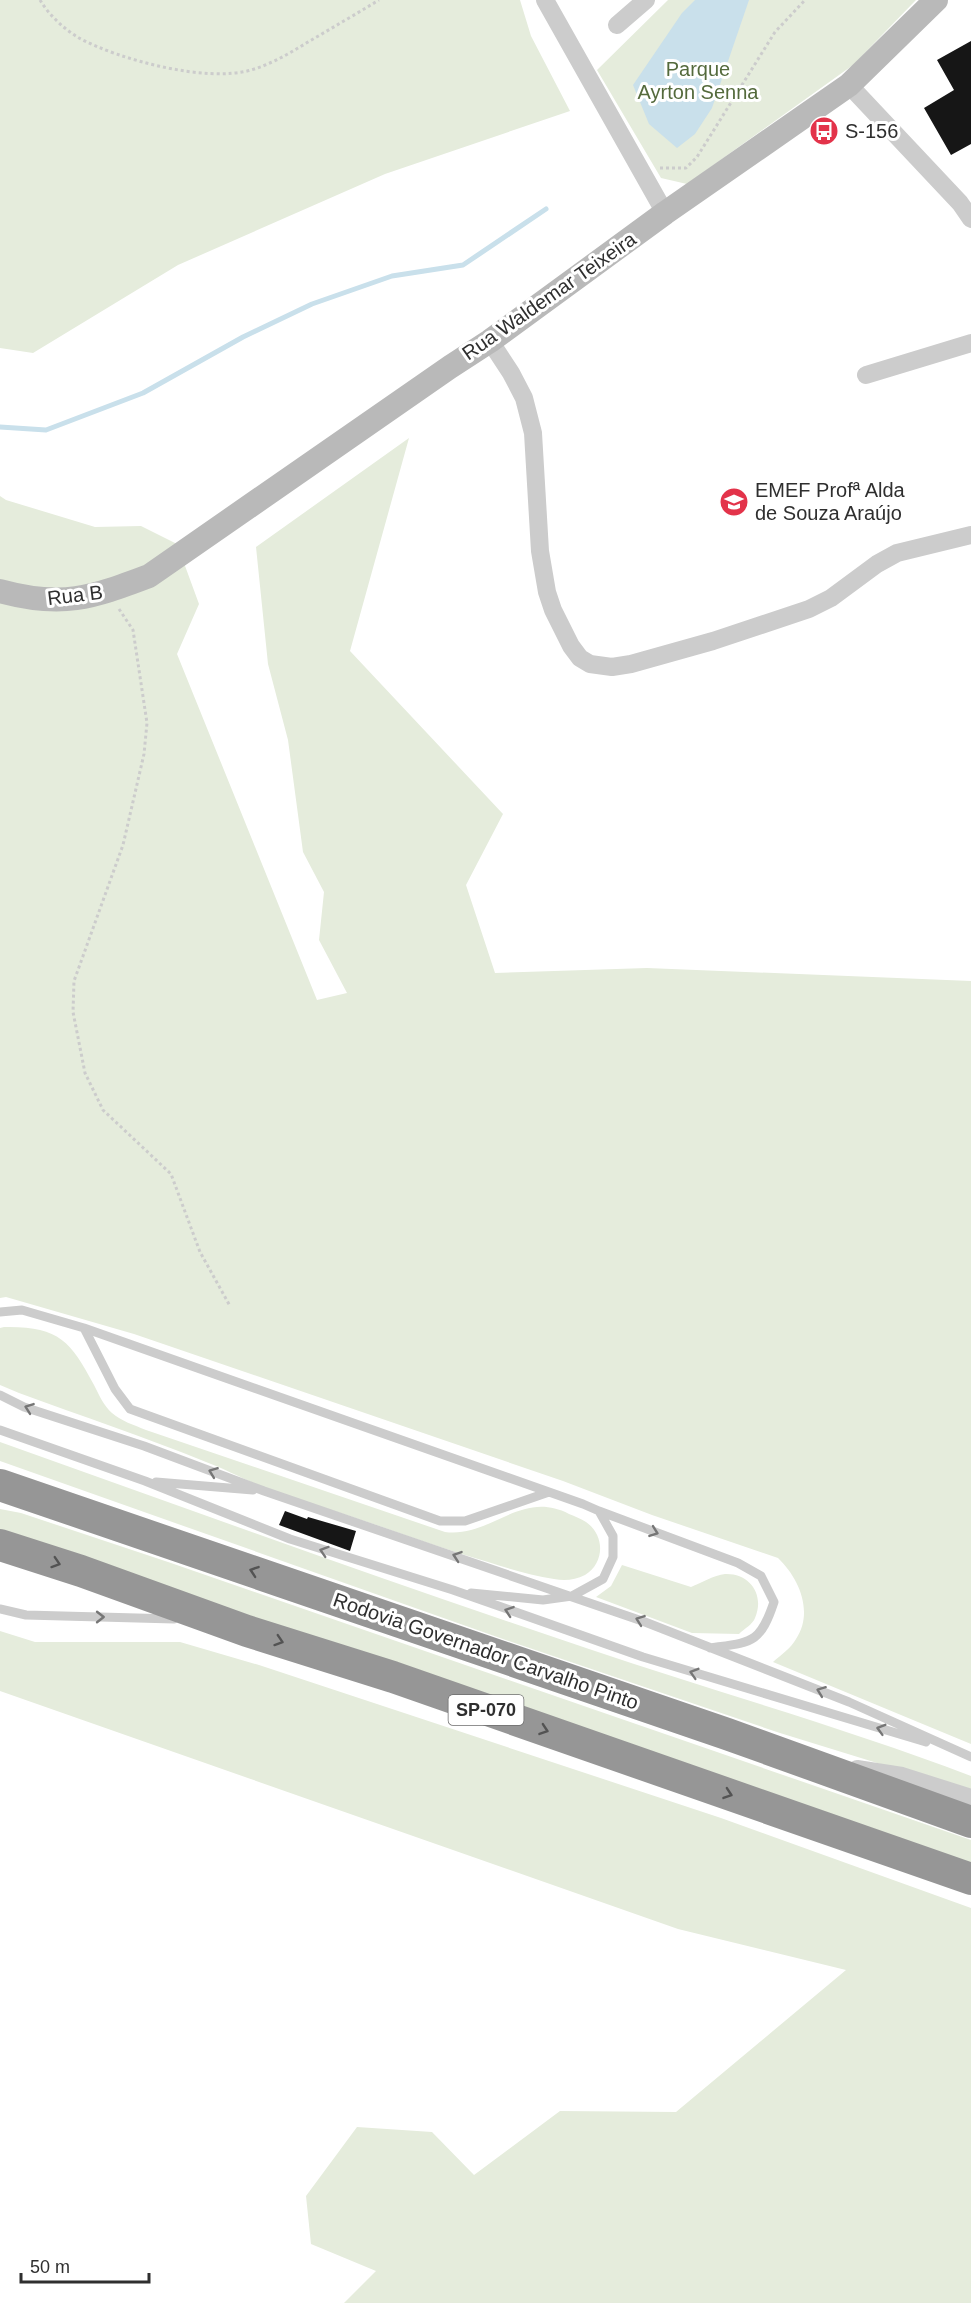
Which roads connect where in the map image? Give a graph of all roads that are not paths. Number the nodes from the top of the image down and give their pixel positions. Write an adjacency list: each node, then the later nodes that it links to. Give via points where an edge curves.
1 (545, 0): 6 (street)
2 (646, 0): 4 (street)
3 (936, 0): 5 (street, Rua Waldemar Teixeira)
4 (617, 25)
5 (849, 85): 6 (street, Rua Waldemar Teixeira); 7 (street)
6 (665, 213): 8 (street, Rua Waldemar Teixeira)
7 (971, 219)
8 (490, 341): 11 (street, via 524,398 533,433 540,551 550,601 571,646 590,664 631,664 809,609 897,553); 12 (street, Rua Waldemar Teixeira)
9 (971, 343): 10 (street)
10 (866, 375)
11 (971, 535)
12 (149, 576): 13 (street, Rua B, via 109,592 74,599 41,600)
13 (0, 591)
14 (0, 1312): 15 (lane, via 22,1310)
15 (84, 1328): 21 (lane); 21 (lane, via 115,1389 130,1408 440,1521 465,1521)
16 (0, 1395): 20 (lane, one-way to 16, via 24,1407)
17 (0, 1430): 18 (lane)
18 (145, 1481): 20 (lane); 24 (lane, one-way to 18, via 290,1539)
19 (6, 1486): 31 (highway, Rodovia Governador Carvalho Pinto, one-way to 19)
20 (264, 1491): 25 (lane, one-way to 20)
21 (549, 1492): 22 (lane)
22 (599, 1511): 25 (lane, via 613,1536 613,1557 603,1579); 28 (lane, one-way to 28, via 738,1563 761,1576 774,1602 765,1628 747,1642)
23 (0, 1545): 27 (highway, SP-070, one-way to 27)
24 (453, 1590): 25 (lane, via 535,1600); 29 (lane, one-way to 24, via 643,1657)
25 (572, 1596): 28 (lane, one-way to 25)
26 (0, 1609): 27 (lane, one-way to 27, via 26,1615 165,1617)
27 (247, 1631): 34 (highway, SP-070, one-way to 34, via 405,1681)
28 (710, 1648): 29 (lane, one-way to 28, via 849,1702)
29 (957, 1751): 30 (lane)
30 (971, 1757)
31 (808, 1762): 32 (street, via 902,1776); 33 (highway, Rodovia Governador Carvalho Pinto)
32 (971, 1798)
33 (971, 1822)
34 (971, 1879)

